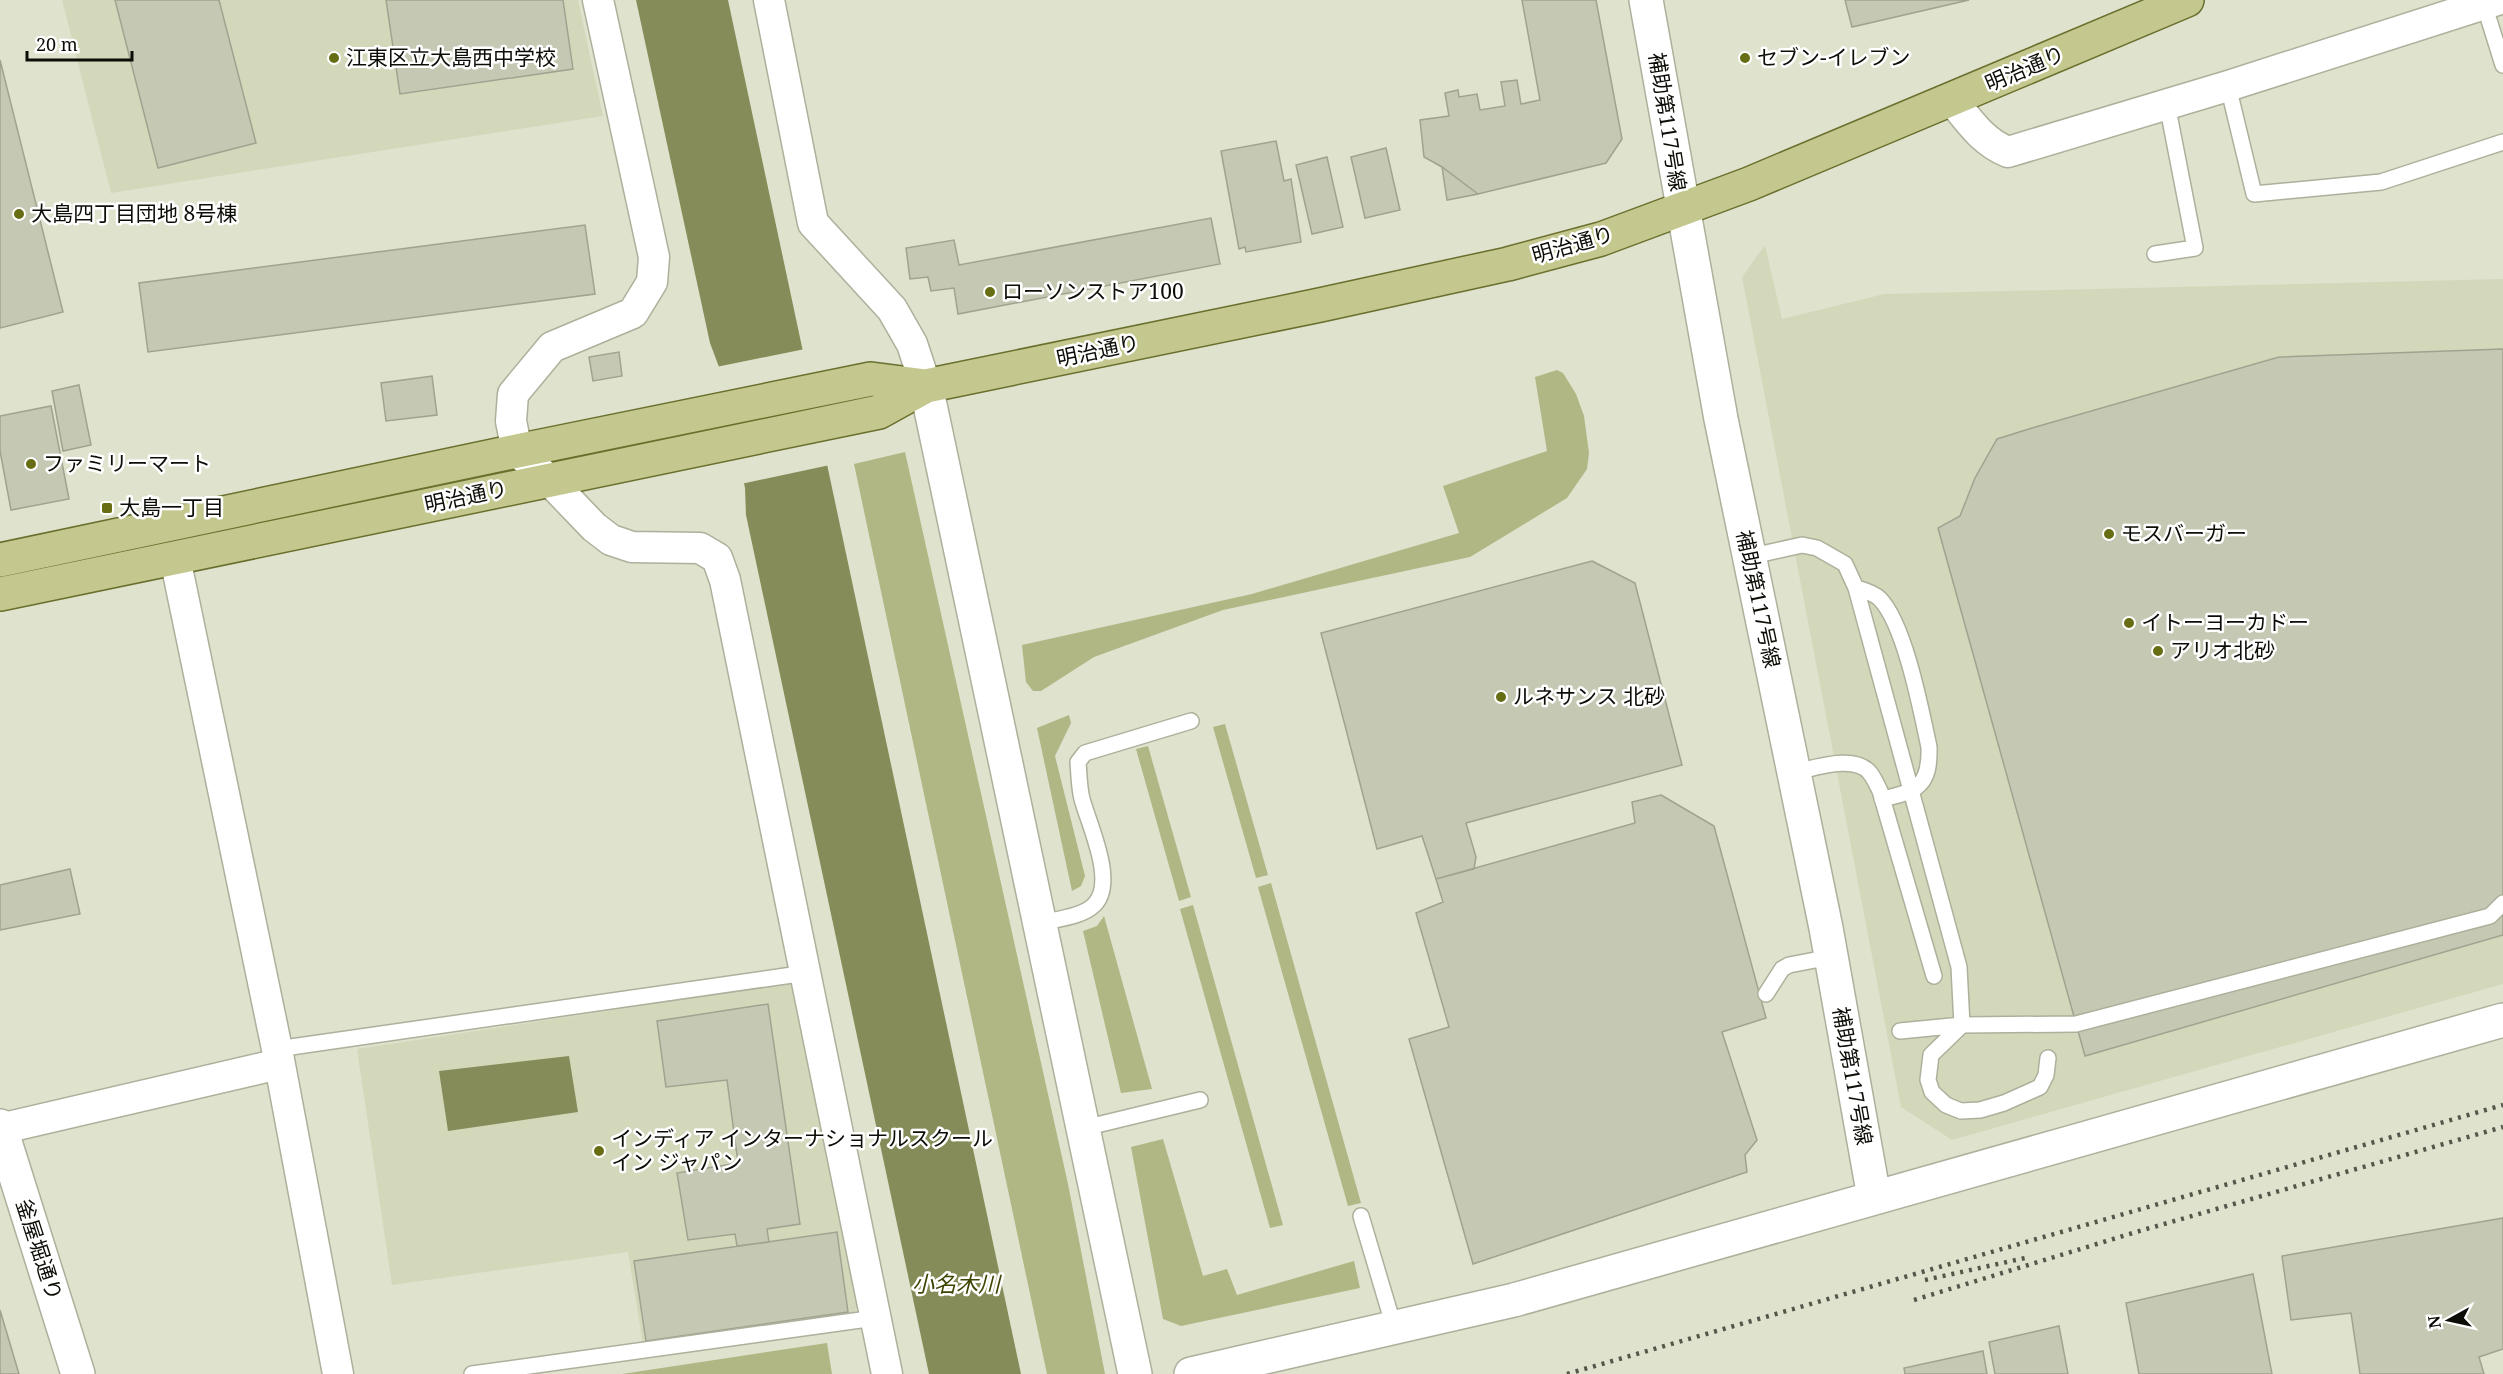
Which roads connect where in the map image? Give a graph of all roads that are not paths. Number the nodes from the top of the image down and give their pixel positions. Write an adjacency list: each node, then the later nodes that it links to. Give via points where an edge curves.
1 (598, 0): 14 (street, via 654,257 652,282 633,313 552,347 513,394 511,422)
2 (769, 0): 13 (street, via 813,223 892,309 912,344)
3 (1646, 0): 11 (street, 補助第117号線)
4 (2187, 0): 8 (main road, 明治通り)
5 (2490, 2): 6 (lane); 7 (street)
6 (2503, 65)
7 (2228, 86): 9 (street); 10 (lane, via 2254,194 2381,182)
8 (1952, 100): 9 (street, via 1983,138 2008,153); 11 (main road, 明治通り)
9 (2167, 104): 12 (lane, via 2195,248)
10 (2503, 142)
11 (1682, 210): 13 (main road, 明治通り, via 1601,239 1508,264); 16 (street, 補助第117号線)
12 (2155, 254)
13 (926, 386): 14 (main road, 明治通り, via 871,379); 15 (main road, 明治通り, via 879,412); 26 (street)
14 (517, 451): 15 (street); 18 (main road, 明治通り)
15 (549, 480): 17 (main road, 明治通り); 28 (street, via 611,540 632,547 700,548 717,558 725,580)
16 (1748, 557): 19 (lane, via 1802,545 1817,548 1845,564); 22 (street, 補助第117号線)
17 (175, 558): 20 (main road, 明治通り); 34 (street)
18 (0, 560)
19 (1856, 588): 23 (lane); 23 (lane, via 1879,597 1898,624 1929,747 1924,781)
20 (0, 594)
21 (1191, 721): 26 (lane, via 1085,753 1078,762 1081,795 1104,877 1102,894 1086,911)
22 (1796, 772): 24 (lane, via 1852,764 1869,771); 27 (street, 補助第117号線)
23 (1911, 790): 24 (lane); 32 (lane, via 1959,968)
24 (1882, 799): 29 (lane)
25 (2503, 903): 32 (lane, via 2490,916 2076,1024)
26 (1041, 923): 38 (street)
27 (1832, 957): 30 (lane, via 1789,965); 39 (street, 補助第117号線)
28 (806, 973): 34 (lane); 41 (street)
29 (1934, 976)
30 (1766, 994)
31 (2503, 1020): 39 (street)
32 (1962, 1025): 33 (lane); 35 (lane, via 1931,1055 1928,1080 1932,1092 1946,1105 1961,1111 2004,1103 2040,1087)
33 (1900, 1031)
34 (278, 1057): 37 (street); 44 (street)
35 (2048, 1058)
36 (1200, 1100): 38 (lane)
37 (0, 1128): 43 (street, 釜屋堀通り)
38 (1084, 1128): 47 (street)
39 (1874, 1197): 42 (street, via 1514,1299)
40 (1361, 1216): 42 (lane)
41 (875, 1318): 45 (lane); 46 (street)
42 (1394, 1328): 48 (street)
43 (78, 1374)
44 (338, 1374)
45 (472, 1374)
46 (886, 1374)
47 (1136, 1374)
48 (1191, 1374)

